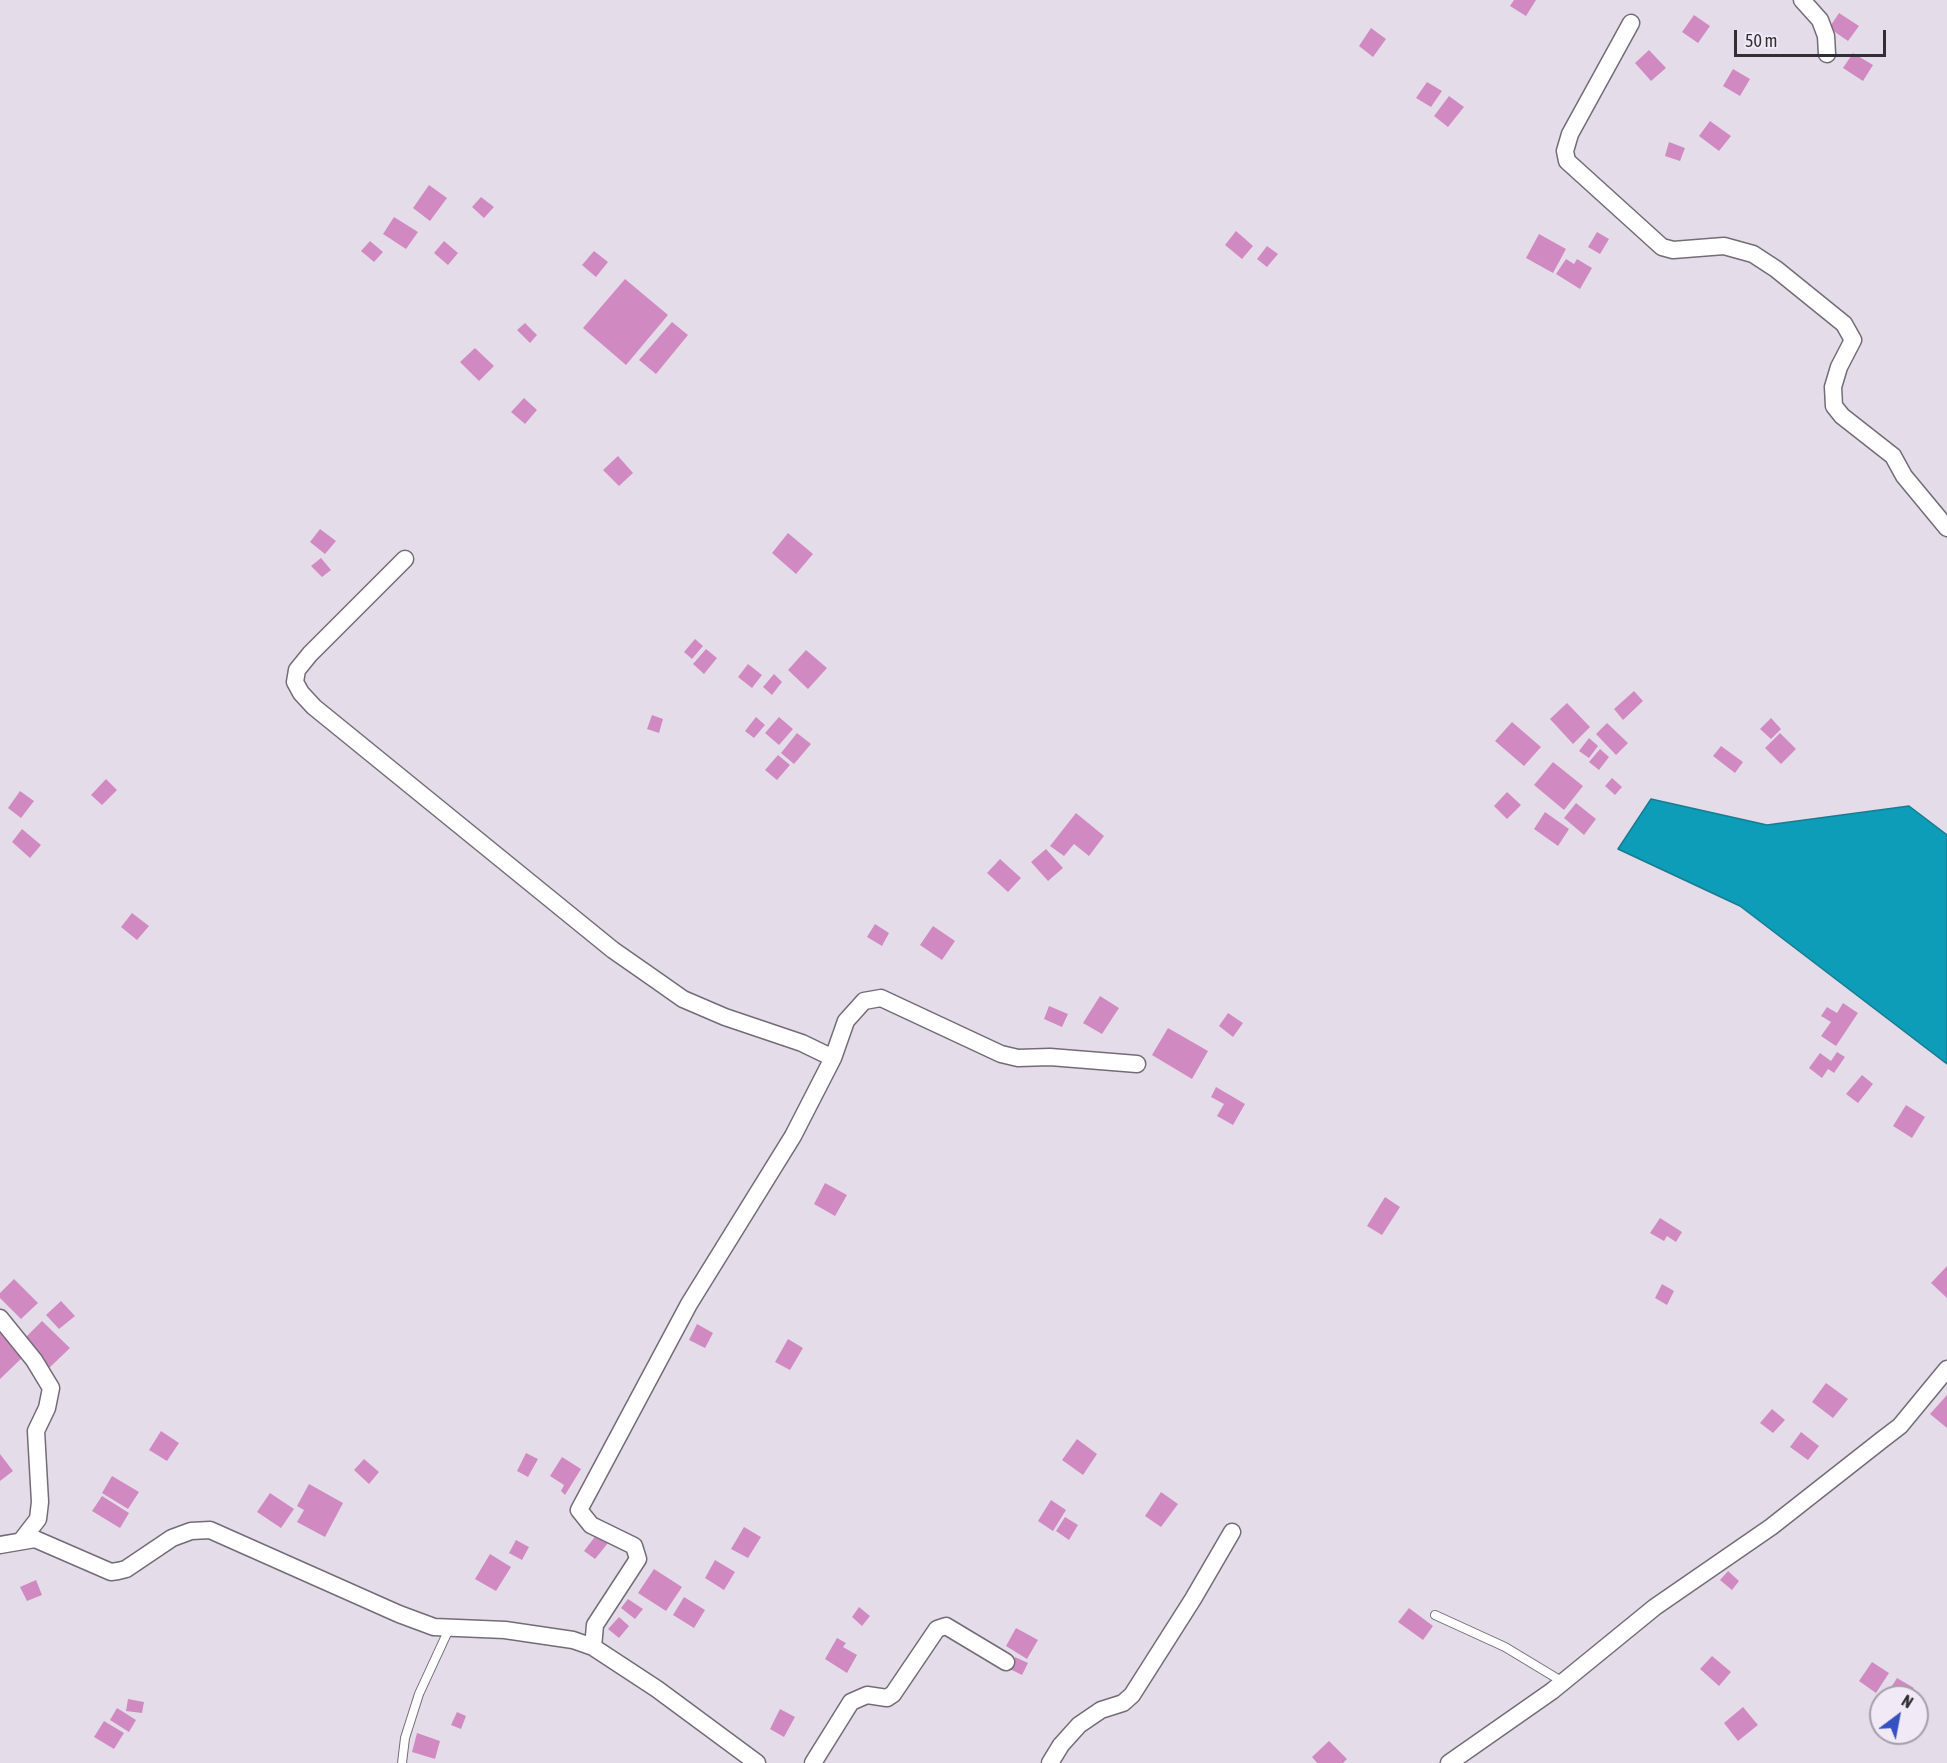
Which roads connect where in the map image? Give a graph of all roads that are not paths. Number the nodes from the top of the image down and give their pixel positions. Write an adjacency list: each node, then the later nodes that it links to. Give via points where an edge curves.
1 (1802, 0): 3 (street, via 1820,20)
2 (1630, 23): 4 (street, via 1570,134 1565,151 1567,161 1662,248 1724,246 1753,254 1844,324 1853,340 1833,387 1834,406 1893,456 1904,477)
3 (1827, 54)
4 (1947, 528)
5 (405, 560): 6 (street, via 297,670 295,682 301,693 612,950 683,999)
6 (833, 1058): 7 (street, via 846,1021 864,1001 881,998 1001,1054); 15 (street, via 793,1136 688,1304 579,1510 591,1524 634,1546 638,1559 595,1625)
7 (1137, 1064)
8 (0, 1318): 11 (street, via 51,1388 36,1431 39,1510)
9 (1947, 1369): 17 (street, via 1900,1426 1771,1527 1655,1607)
10 (1232, 1532): 21 (street, via 1132,1695 1078,1725)
11 (21, 1541): 12 (street); 14 (street, via 35,1539 111,1572 126,1569 172,1538 210,1530 399,1614)
12 (0, 1545)
13 (1435, 1616): 17 (lane, via 1504,1647)
14 (449, 1629): 15 (street, via 504,1630 573,1640); 18 (lane, via 419,1694 405,1738)
15 (593, 1647): 19 (street)
16 (1006, 1662): 20 (street, via 946,1626 937,1629 893,1694 887,1698 867,1695 850,1702)
17 (1563, 1682): 22 (street)
18 (402, 1763)
19 (757, 1763)
20 (813, 1763)
21 (1050, 1763)
22 (1449, 1763)

